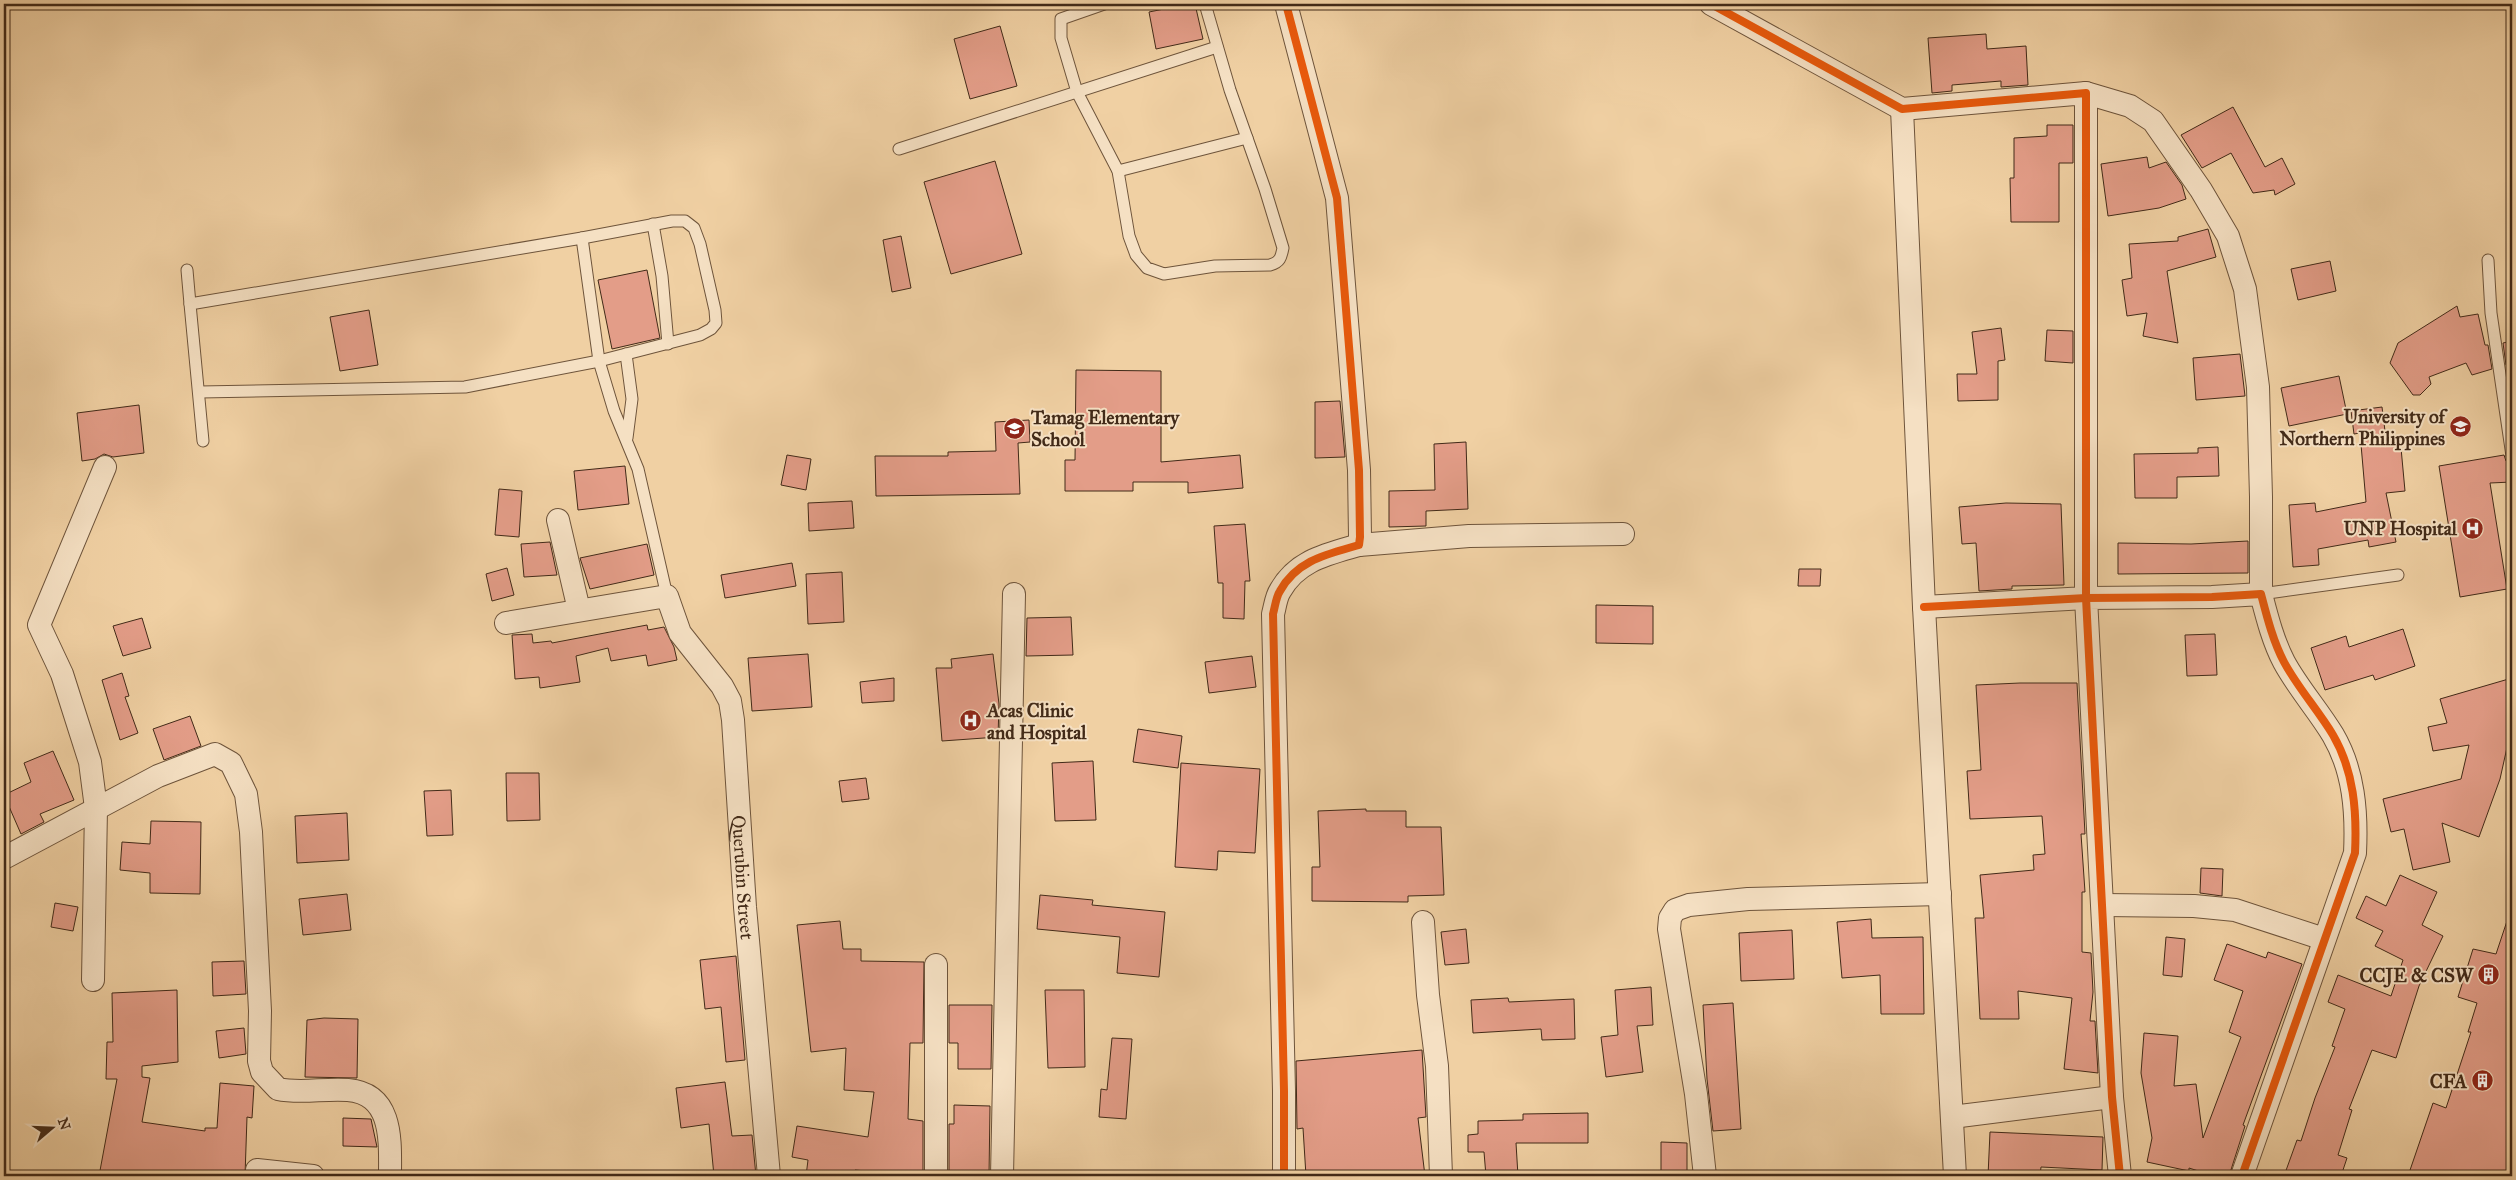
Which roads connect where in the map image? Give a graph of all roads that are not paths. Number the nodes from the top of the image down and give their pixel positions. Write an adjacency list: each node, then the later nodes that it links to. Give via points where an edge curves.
1 (1104, 4): 6 (lane, via 1061,19 1061,38)
2 (1205, 4): 5 (lane)
3 (1286, 4): 27 (street, via 1337,198 1359,470)
4 (1711, 4): 8 (street)
5 (1217, 47): 6 (lane); 9 (lane)
6 (1077, 92): 10 (lane); 11 (lane)
7 (2086, 93): 8 (street); 30 (street, via 2130,106 2153,121 2201,190 2228,236 2245,289 2258,387); 32 (street)
8 (1902, 109): 33 (street)
9 (1247, 138): 11 (lane); 11 (lane, via 1283,248 1281,258 1270,265 1215,266 1164,274 1148,268 1136,255 1129,236)
10 (899, 149)
11 (1118, 171)
12 (653, 224): 13 (lane); 17 (lane); 17 (lane, via 685,221 694,228 715,310 716,323 711,329)
13 (582, 238): 16 (lane); 19 (lane)
14 (2488, 260): 23 (lane, via 2491,312)
15 (187, 270): 16 (lane)
16 (190, 304): 20 (lane)
17 (668, 344): 18 (lane)
18 (626, 354): 19 (lane); 21 (lane, via 632,399)
19 (599, 361): 20 (lane, via 465,387); 21 (lane, via 614,411)
20 (200, 392): 22 (lane)
21 (627, 438): 31 (lane, via 638,469)
22 (203, 441)
23 (2512, 456)
24 (106, 467): 36 (street, via 39,625 62,674 90,762)
25 (558, 520): 34 (street)
26 (1622, 534): 27 (street, via 1469,536)
27 (1359, 545): 52 (street, via 1314,557 1280,591 1273,614)
28 (2398, 574): 30 (lane)
29 (1014, 594): 51 (street)
30 (2261, 594): 32 (street); 41 (street, via 2270,628 2284,661 2333,735 2353,785 2357,823 2355,853)
31 (667, 596): 34 (street); 49 (street, Querubin Street, via 680,633 722,686 730,701 734,720 745,907)
32 (2086, 598): 33 (street); 39 (street)
33 (1924, 607): 38 (street)
34 (579, 610): 35 (street)
35 (506, 623)
36 (96, 808): 37 (street); 43 (street); 48 (street, via 205,756 215,754 230,763 246,794 252,832 260,1011 259,1061 262,1072 278,1089 308,1092 349,1090 377,1103 390,1133)
37 (4, 858)
38 (1940, 894): 45 (street); 54 (street, via 1748,899 1689,905 1675,910 1669,929 1696,1094)
39 (2103, 905): 41 (street, via 2236,910); 44 (street)
40 (1423, 922): 53 (street, via 1437,1066)
41 (2324, 938): 57 (street)
42 (936, 965): 50 (street)
43 (94, 980)
44 (2112, 1097): 45 (street); 56 (street)
45 (1952, 1117): 55 (street)
46 (257, 1170): 47 (street)
47 (313, 1176)
48 (390, 1176)
49 (769, 1176)
50 (936, 1176)
51 (1002, 1176)
52 (1284, 1176)
53 (1441, 1176)
54 (1705, 1176)
55 (1955, 1176)
56 (2120, 1176)
57 (2242, 1176)

